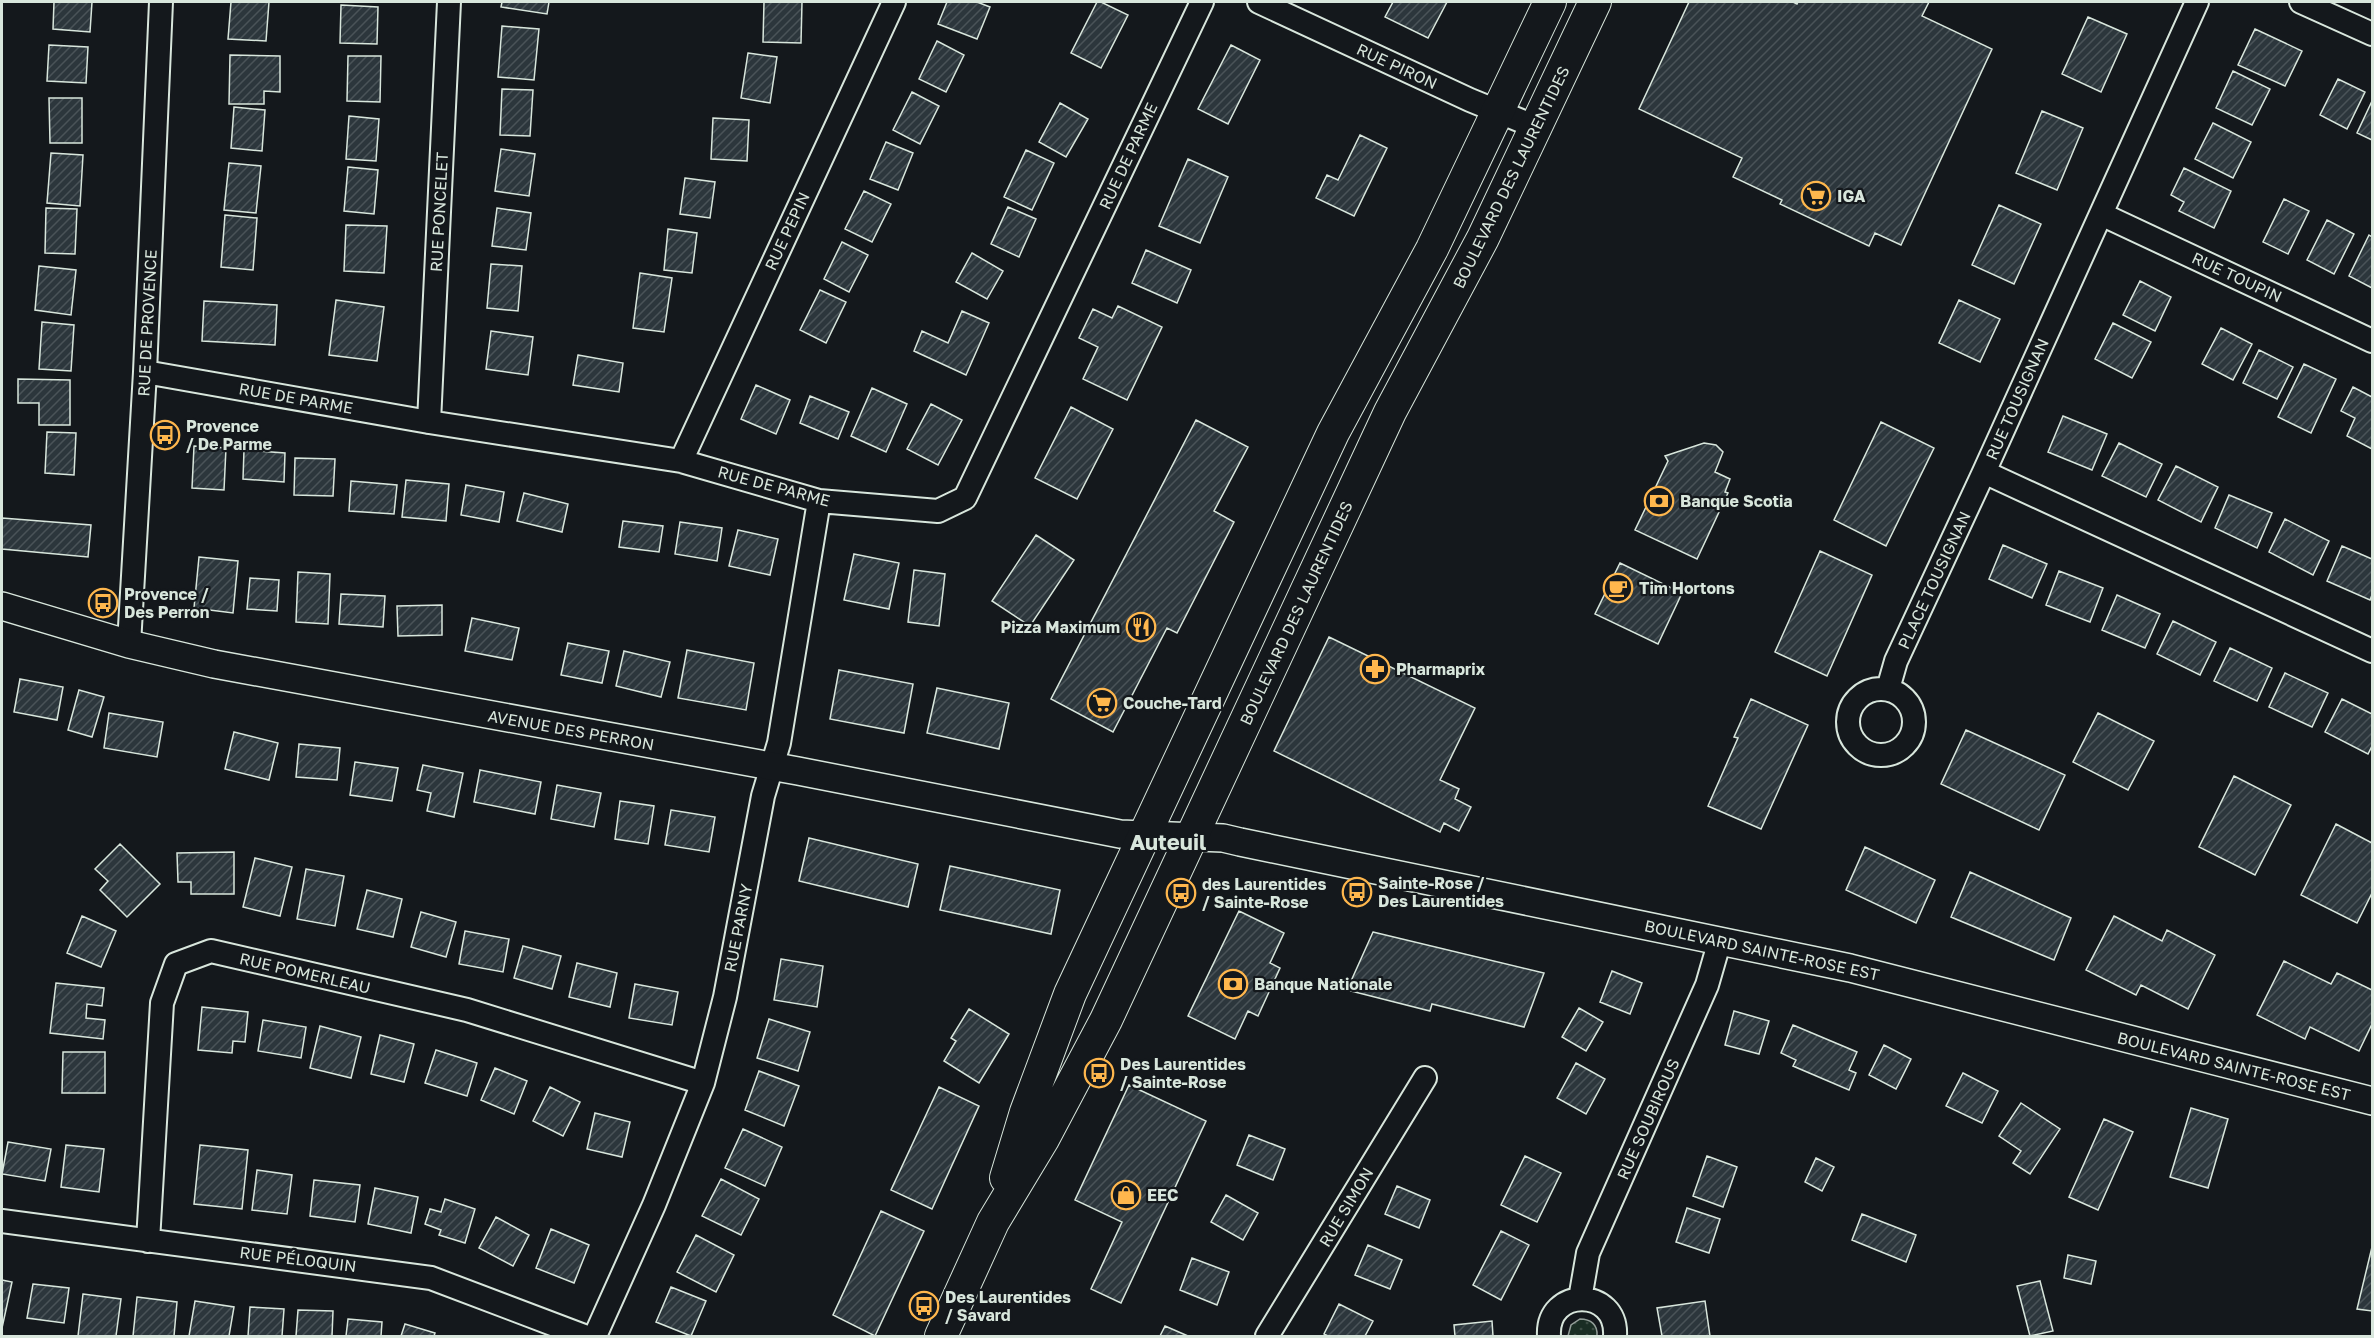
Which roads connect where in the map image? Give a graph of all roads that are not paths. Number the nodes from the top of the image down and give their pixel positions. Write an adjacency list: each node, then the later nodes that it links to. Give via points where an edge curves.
1 (161, 2): 15 (street, RUE DE PROVENCE)
2 (449, 2): 16 (street, RUE PONCELET)
3 (894, 2): 17 (street, RUE PEPIN)
4 (1202, 2): 19 (street, RUE DE PARME, via 965,498 938,512)
5 (1259, 2): 11 (street, RUE PIRON)
6 (1550, 2): 11 (main road, BOULEVARD DES LAURENTIDES)
7 (1595, 2): 12 (main road, BOULEVARD DES LAURENTIDES)
8 (2197, 2): 13 (street, RUE TOUSIGNAN)
9 (2301, 2): 10 (street)
10 (2373, 34)
11 (1498, 111): 12 (street, RUE PIRON); 25 (main road, BOULEVARD DES LAURENTIDES, via 1432,249 1333,433)
12 (1536, 127): 26 (main road, BOULEVARD DES LAURENTIDES, via 1465,273 1390,412)
13 (2100, 214): 14 (street, RUE TOUPIN); 18 (street, RUE TOUSIGNAN)
14 (2373, 341)
15 (145, 372): 16 (street, RUE DE PARME); 21 (street, RUE DE PROVENCE)
16 (429, 422): 17 (street, RUE DE PARME)
17 (681, 461): 19 (street, RUE DE PARME)
18 (1984, 472): 22 (street, RUE TOUSIGNAN); 23 (street, PLACE TOUSIGNAN, via 1896,661)
19 (819, 501): 24 (street, RUE PARNY)
20 (2, 606): 21 (street, AVENUE DES PERRON)
21 (129, 644): 24 (street, AVENUE DES PERRON, via 214,664)
22 (2373, 651)
23 (1888, 689)
24 (772, 767): 25 (street, AVENUE DES PERRON, via 1120,834); 29 (street, RUE PARNY, via 763,796 725,998)
25 (1145, 835): 26 (street, BOULEVARD SAINTE-ROSE EST); 32 (main road, BOULEVARD DES LAURENTIDES, via 1063,1011 1026,1112)
26 (1191, 837): 27 (street, BOULEVARD SAINTE-ROSE EST, via 1240,842); 32 (main road, BOULEVARD DES LAURENTIDES, via 1106,1020 1043,1139)
27 (1720, 940): 30 (street, BOULEVARD SAINTE-ROSE EST, via 1920,985); 34 (street, RUE SOUBIROUS, via 1704,993 1588,1253)
28 (1425, 1077): 38 (street, RUE SIMON)
29 (703, 1083): 33 (street, RUE POMERLEAU, via 468,1010 211,951 176,964 162,1003); 37 (street, RUE PARNY)
30 (2373, 1101)
31 (2, 1221): 33 (street, RUE PÉLOQUIN)
32 (993, 1222): 35 (main road, BOULEVARD DES LAURENTIDES)
33 (148, 1241): 36 (street, RUE PÉLOQUIN, via 431,1278)
34 (1580, 1299): 39 (street, via 1557,1310 1550,1321); 40 (street, via 1593,1301 1609,1312)
35 (945, 1335)
36 (584, 1336)
37 (595, 1336)
38 (1268, 1336)
39 (1549, 1336)
40 (1615, 1336)

